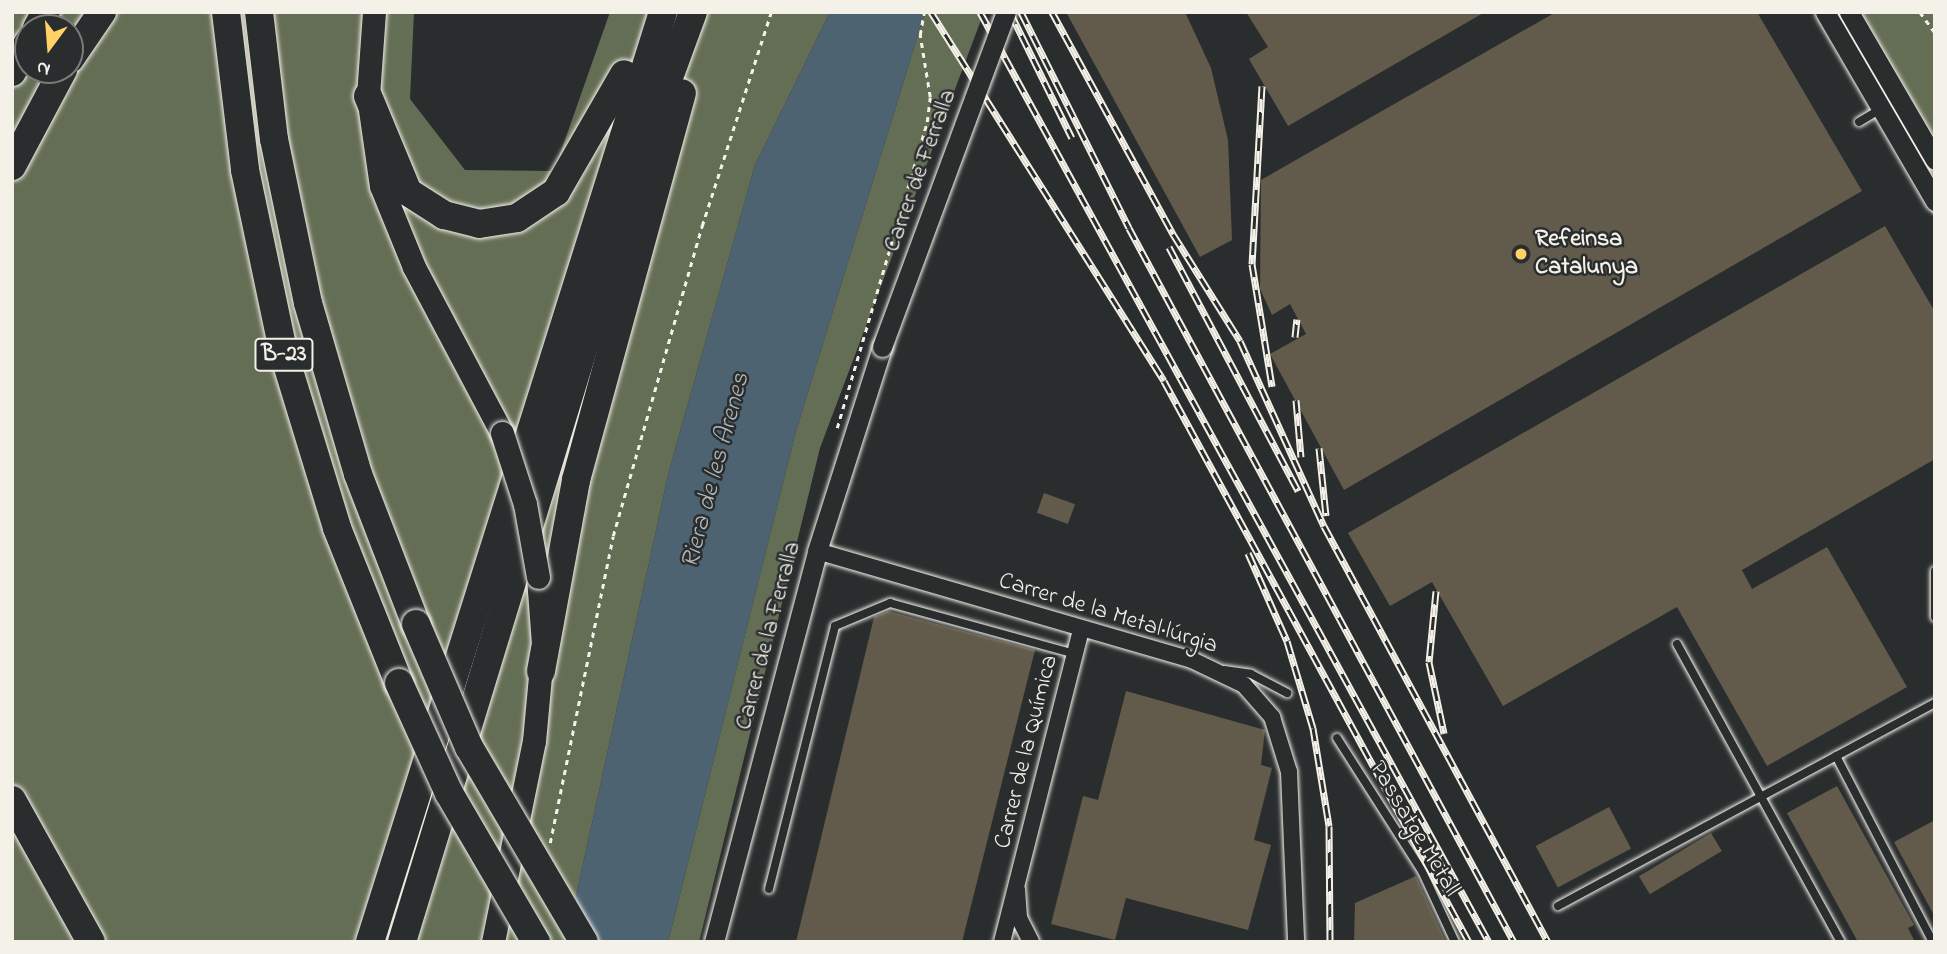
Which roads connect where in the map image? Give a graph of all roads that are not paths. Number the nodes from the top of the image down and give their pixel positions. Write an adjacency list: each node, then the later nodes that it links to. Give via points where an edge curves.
1 (102, 12): 11 (highway)
2 (226, 12): 42 (highway, B-23, bridge, via 245,170 283,351 337,528 449,793)
3 (259, 12): 43 (highway, B-23, bridge, via 274,139 311,316 358,474 469,747)
4 (374, 12): 13 (main road)
5 (657, 12): 13 (highway, via 576,164 547,200 517,218 479,224 459,220 408,192)
6 (1006, 12): 20 (street, Carrer de Ferralla, bridge)
7 (1825, 12): 15 (street)
8 (1849, 12): 14 (street)
9 (663, 13): 39 (highway)
10 (699, 15): 28 (highway, via 576,480); 40 (highway, via 649,135)
11 (84, 39)
12 (56, 84): 18 (highway)
13 (368, 96): 28 (main road, bridge, via 374,157 391,214 502,433 525,504 538,576)
14 (1899, 99): 15 (lane); 17 (street)
15 (1881, 109): 16 (lane); 19 (street)
16 (1859, 122)
17 (1935, 160)
18 (12, 166)
19 (1935, 201)
20 (882, 346): 21 (street, Carrer de la Ferralla)
21 (817, 551): 24 (street, Carrer de la Metal·lúrgia); 44 (street, Carrer de la Ferralla)
22 (1935, 571): 23 (lane)
23 (1935, 617)
24 (1081, 629): 26 (street, Carrer de la Química); 27 (street, Carrer de la Metal·lúrgia)
25 (1677, 644): 33 (lane)
26 (1075, 654): 35 (street, Carrer de la Química); 36 (lane, via 890,603 835,626)
27 (1214, 668): 29 (lane, via 1251,674); 47 (street, Carrer de la Metal·lúrgia, via 1265,706 1285,753)
28 (541, 671): 41 (main road)
29 (1287, 693)
30 (1935, 703): 32 (lane)
31 (1337, 738): 48 (lane, Passatge Metall, via 1422,871)
32 (1836, 756): 33 (lane); 50 (lane)
33 (1762, 794): 37 (lane); 49 (lane)
34 (12, 800): 38 (highway)
35 (1017, 886): 45 (street, Carrer de la Química); 46 (street, Carrer de la Química, via 1019,918)
36 (769, 889)
37 (1558, 906)
38 (91, 942)
39 (370, 942)
40 (402, 942)
41 (493, 942)
42 (536, 942)
43 (584, 942)
44 (714, 942)
45 (1002, 942)
46 (1031, 942)
47 (1296, 942)
48 (1455, 942)
49 (1841, 942)
50 (1933, 942)

